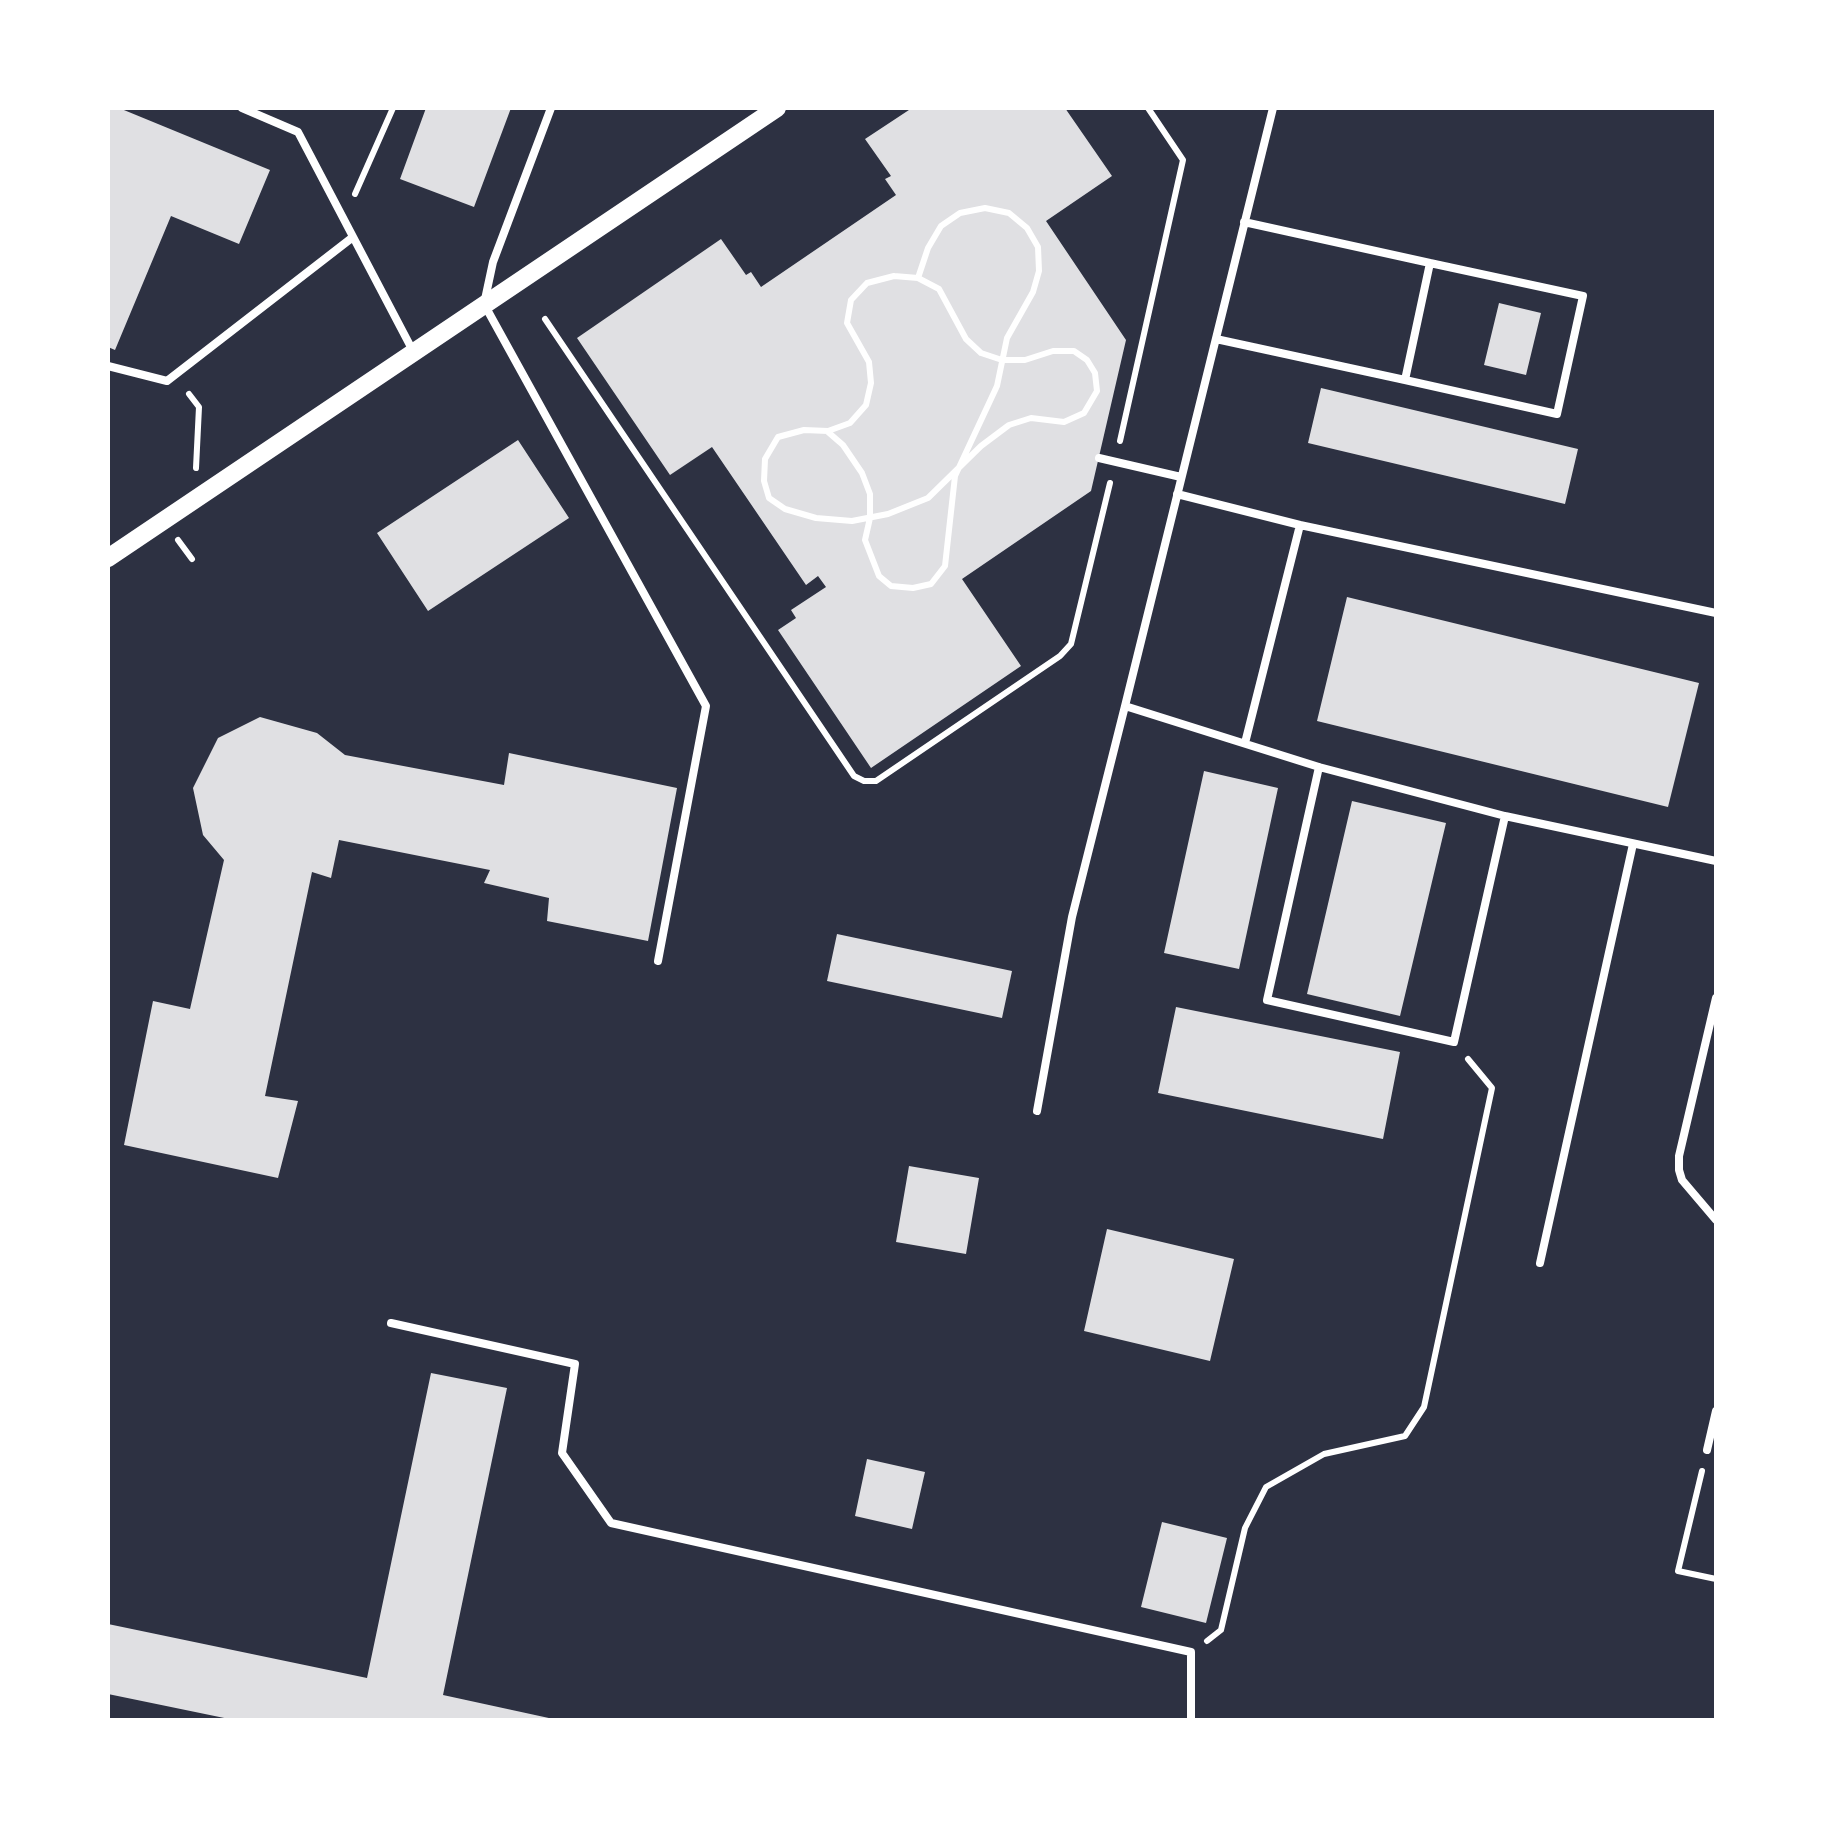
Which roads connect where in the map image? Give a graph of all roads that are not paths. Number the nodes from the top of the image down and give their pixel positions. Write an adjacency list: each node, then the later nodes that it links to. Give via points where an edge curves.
1 (242, 108): 6 (lane, via 298,132)
2 (551, 108): 8 (lane, via 492,262)
3 (777, 108): 8 (street)
4 (1273, 108): 5 (lane)
5 (1244, 222): 7 (lane); 9 (lane)
6 (354, 237): 10 (lane); 11 (lane, via 166,382)
7 (1430, 263): 12 (lane); 12 (lane, via 1583,296 1557,414)
8 (484, 304): 10 (street); 25 (lane, via 706,706)
9 (1216, 339): 12 (lane); 14 (lane)
10 (414, 352): 17 (street)
11 (108, 366)
12 (1405, 380)
13 (1099, 458): 14 (lane)
14 (1182, 477): 15 (lane)
15 (1177, 494): 16 (lane); 19 (lane)
16 (1300, 525): 18 (lane); 20 (lane)
17 (108, 558)
18 (1716, 612)
19 (1125, 706): 20 (lane); 27 (lane, via 1072,918)
20 (1245, 743): 21 (lane)
21 (1319, 767): 22 (lane); 22 (lane, via 1267,1000 1454,1042)
22 (1506, 816): 23 (lane)
23 (1633, 844): 24 (lane); 29 (lane)
24 (1716, 861)
25 (658, 962)
26 (1716, 998): 28 (lane, via 1679,1156 1682,1180)
27 (1037, 1111)
28 (1716, 1220)
29 (1540, 1263)
30 (391, 1323): 33 (lane, via 575,1364 562,1454 611,1523 1191,1652)
31 (1716, 1411): 32 (lane)
32 (1707, 1450)
33 (1192, 1720)

